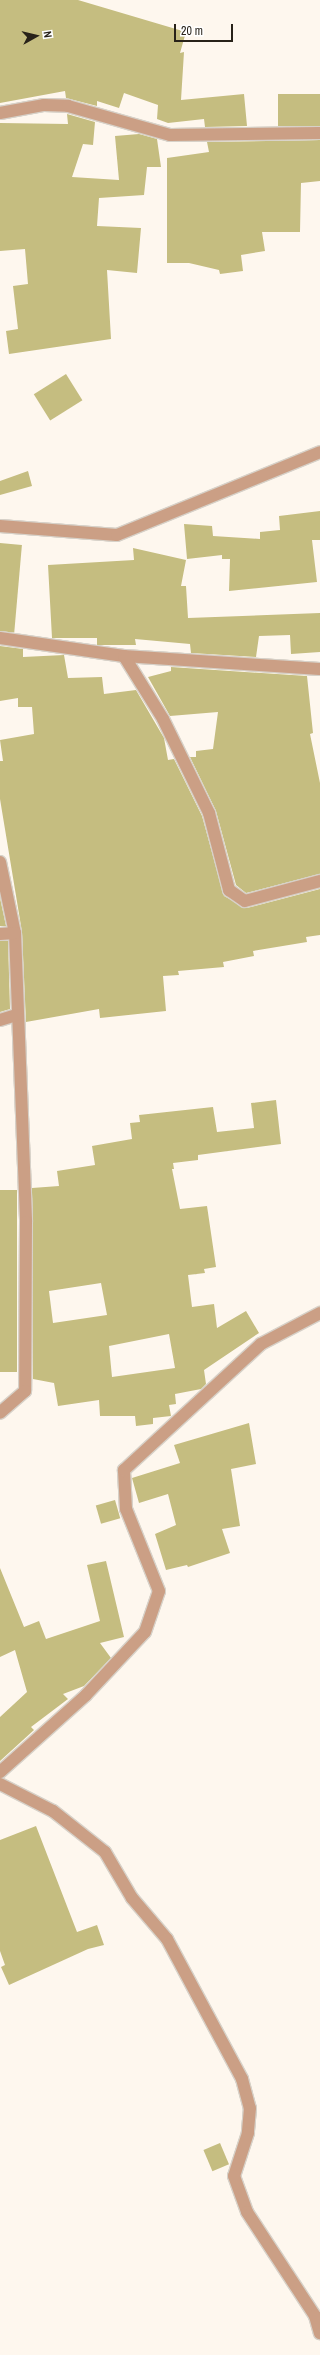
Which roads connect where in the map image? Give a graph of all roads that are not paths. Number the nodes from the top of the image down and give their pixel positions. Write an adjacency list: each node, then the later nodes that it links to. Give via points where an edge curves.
1 (0, 112): 2 (street, via 44,105 68,106 170,135)
2 (320, 133)
3 (320, 452): 4 (street, via 116,535)
4 (0, 526)
5 (0, 638): 6 (street)
6 (124, 656): 7 (street); 9 (street, via 164,719 206,806 229,890 245,902)
7 (320, 669)
8 (0, 862): 11 (street)
9 (320, 881)
10 (0, 934): 11 (street)
11 (15, 934): 12 (street)
12 (16, 1016): 13 (street); 15 (street, via 26,1222 25,1391)
13 (0, 1020)
14 (320, 1313): 16 (street, via 261,1344 124,1470 126,1509 159,1591 145,1632 86,1695)
15 (0, 1413)
16 (0, 1772)
17 (0, 1784): 18 (street, via 53,1812 105,1852 132,1898 167,1939 242,2079 250,2108 248,2133 234,2176 247,2212 314,2316)
18 (320, 2333)

